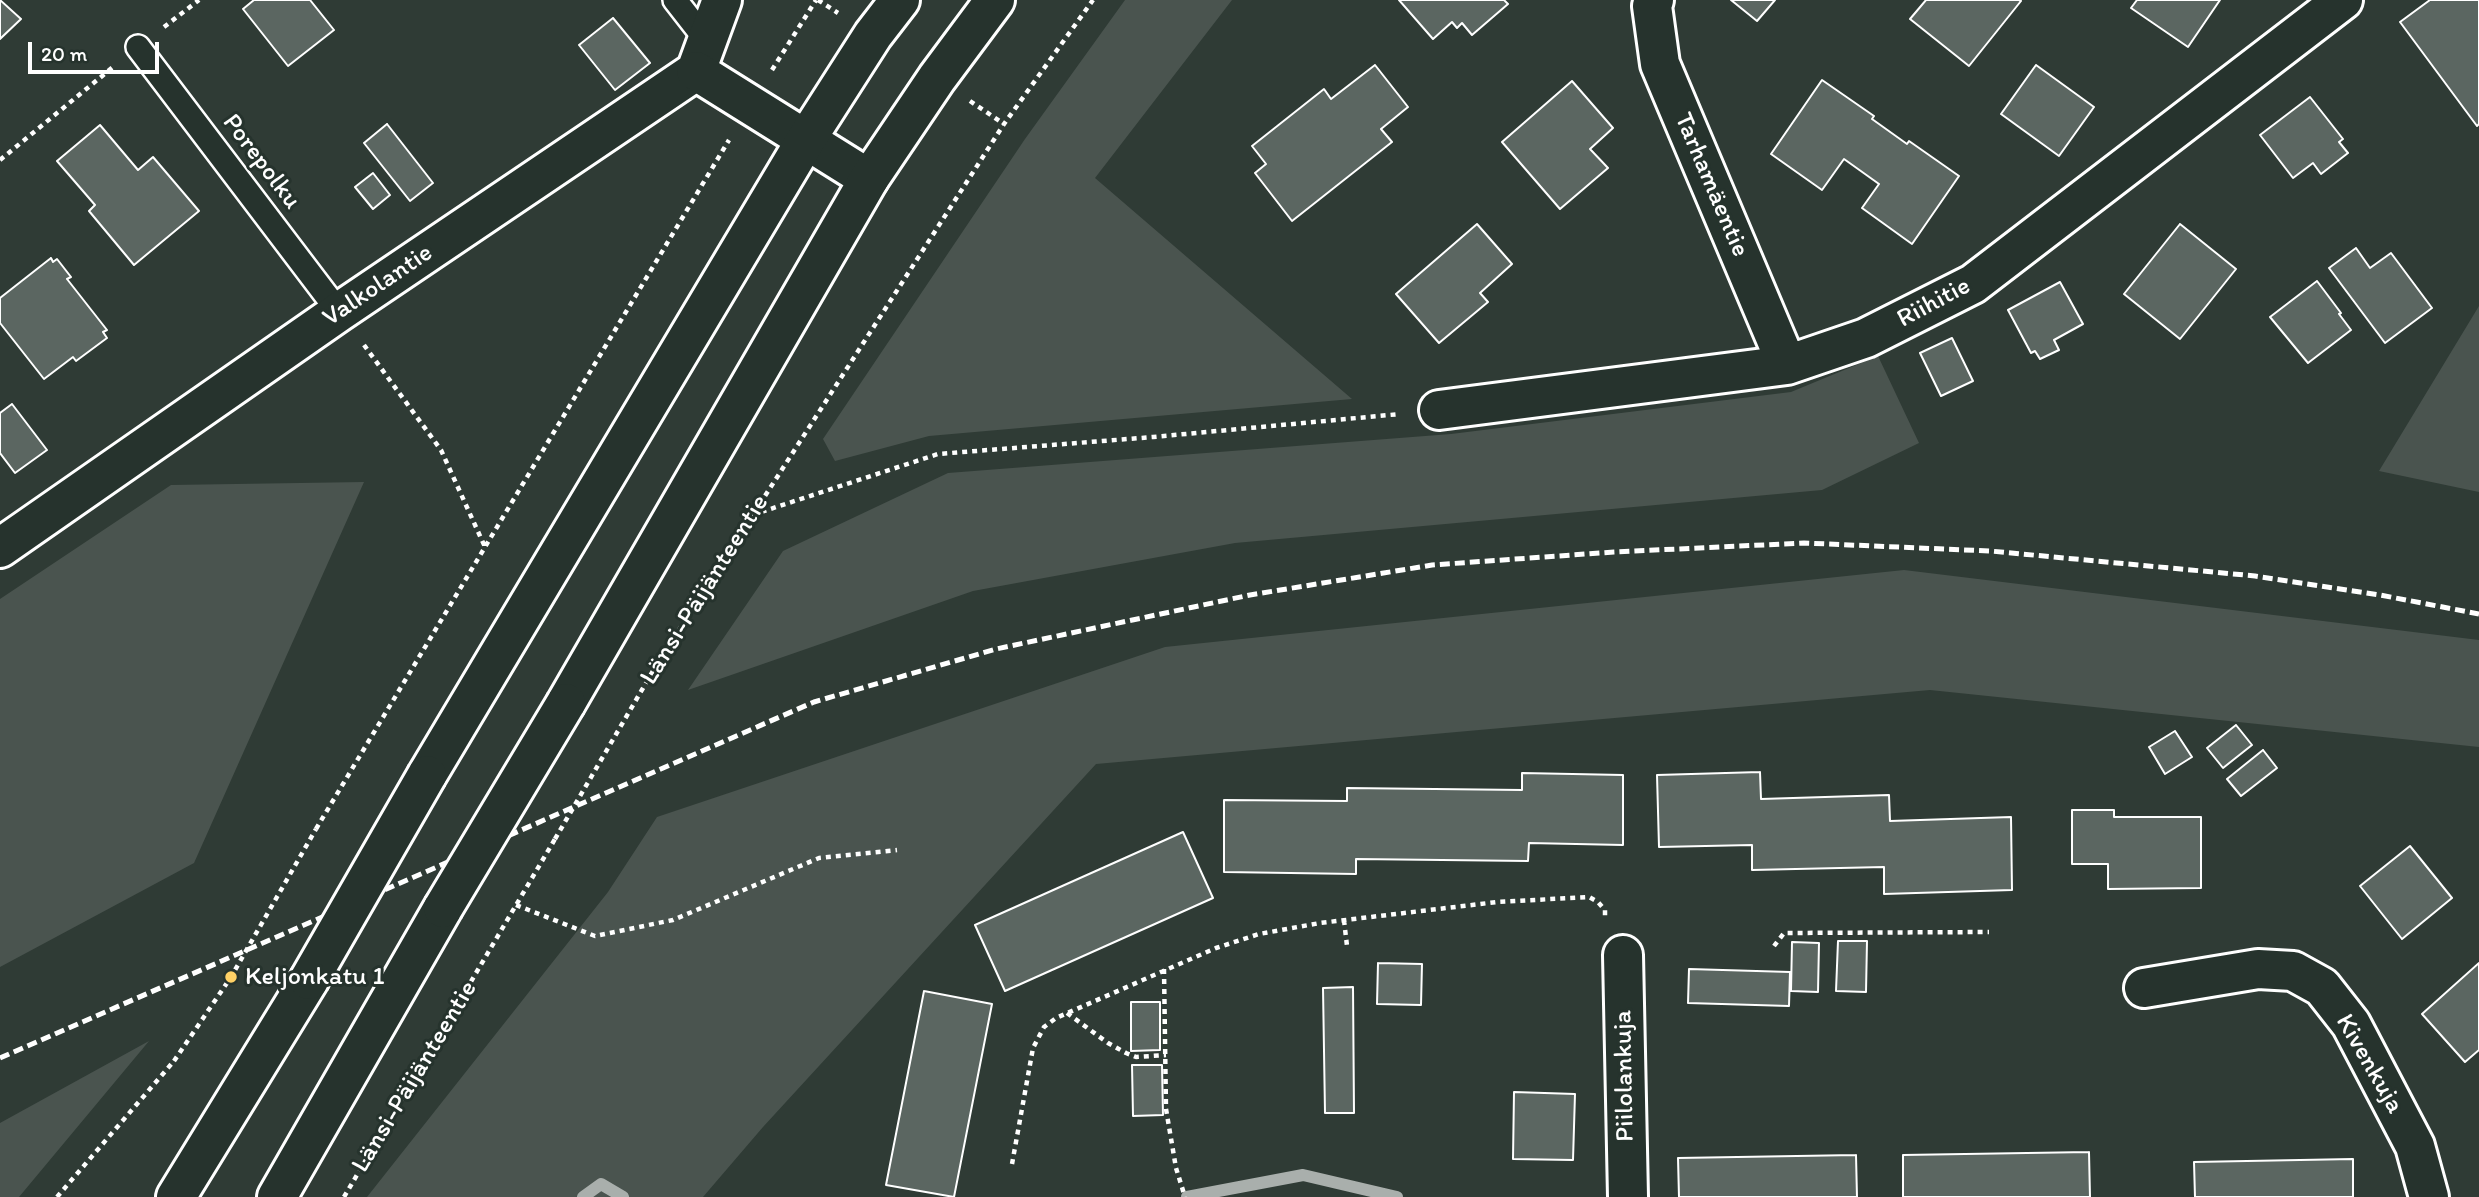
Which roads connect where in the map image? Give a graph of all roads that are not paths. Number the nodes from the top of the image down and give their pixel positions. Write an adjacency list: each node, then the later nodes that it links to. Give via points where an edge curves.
1 (675, 0): 8 (lane)
2 (722, 0): 8 (street)
3 (900, 0): 9 (street)
4 (995, 0): 10 (street)
5 (1654, 0): 12 (street, Tarhamäentie, via 1660,64)
6 (2343, 0): 12 (street, Riihitie, via 1973,284 1866,338)
7 (138, 47): 11 (lane, Porepolku)
8 (702, 56): 9 (street, via 751,105); 11 (street, Valkolantie)
9 (807, 138): 10 (street); 17 (street, bridge)
10 (869, 179): 18 (street, bridge)
11 (339, 312): 14 (street, Valkolantie)
12 (1787, 365): 13 (street, Riihitie)
13 (1440, 410)
14 (0, 548)
15 (1614, 939): 19 (street, Piilolankuja)
16 (2144, 988): 20 (street, Kivenkuja, via 2258,970 2293,971 2322,987 2351,1024 2415,1146)
17 (176, 1197)
18 (277, 1197)
19 (1628, 1197)
20 (2429, 1197)

